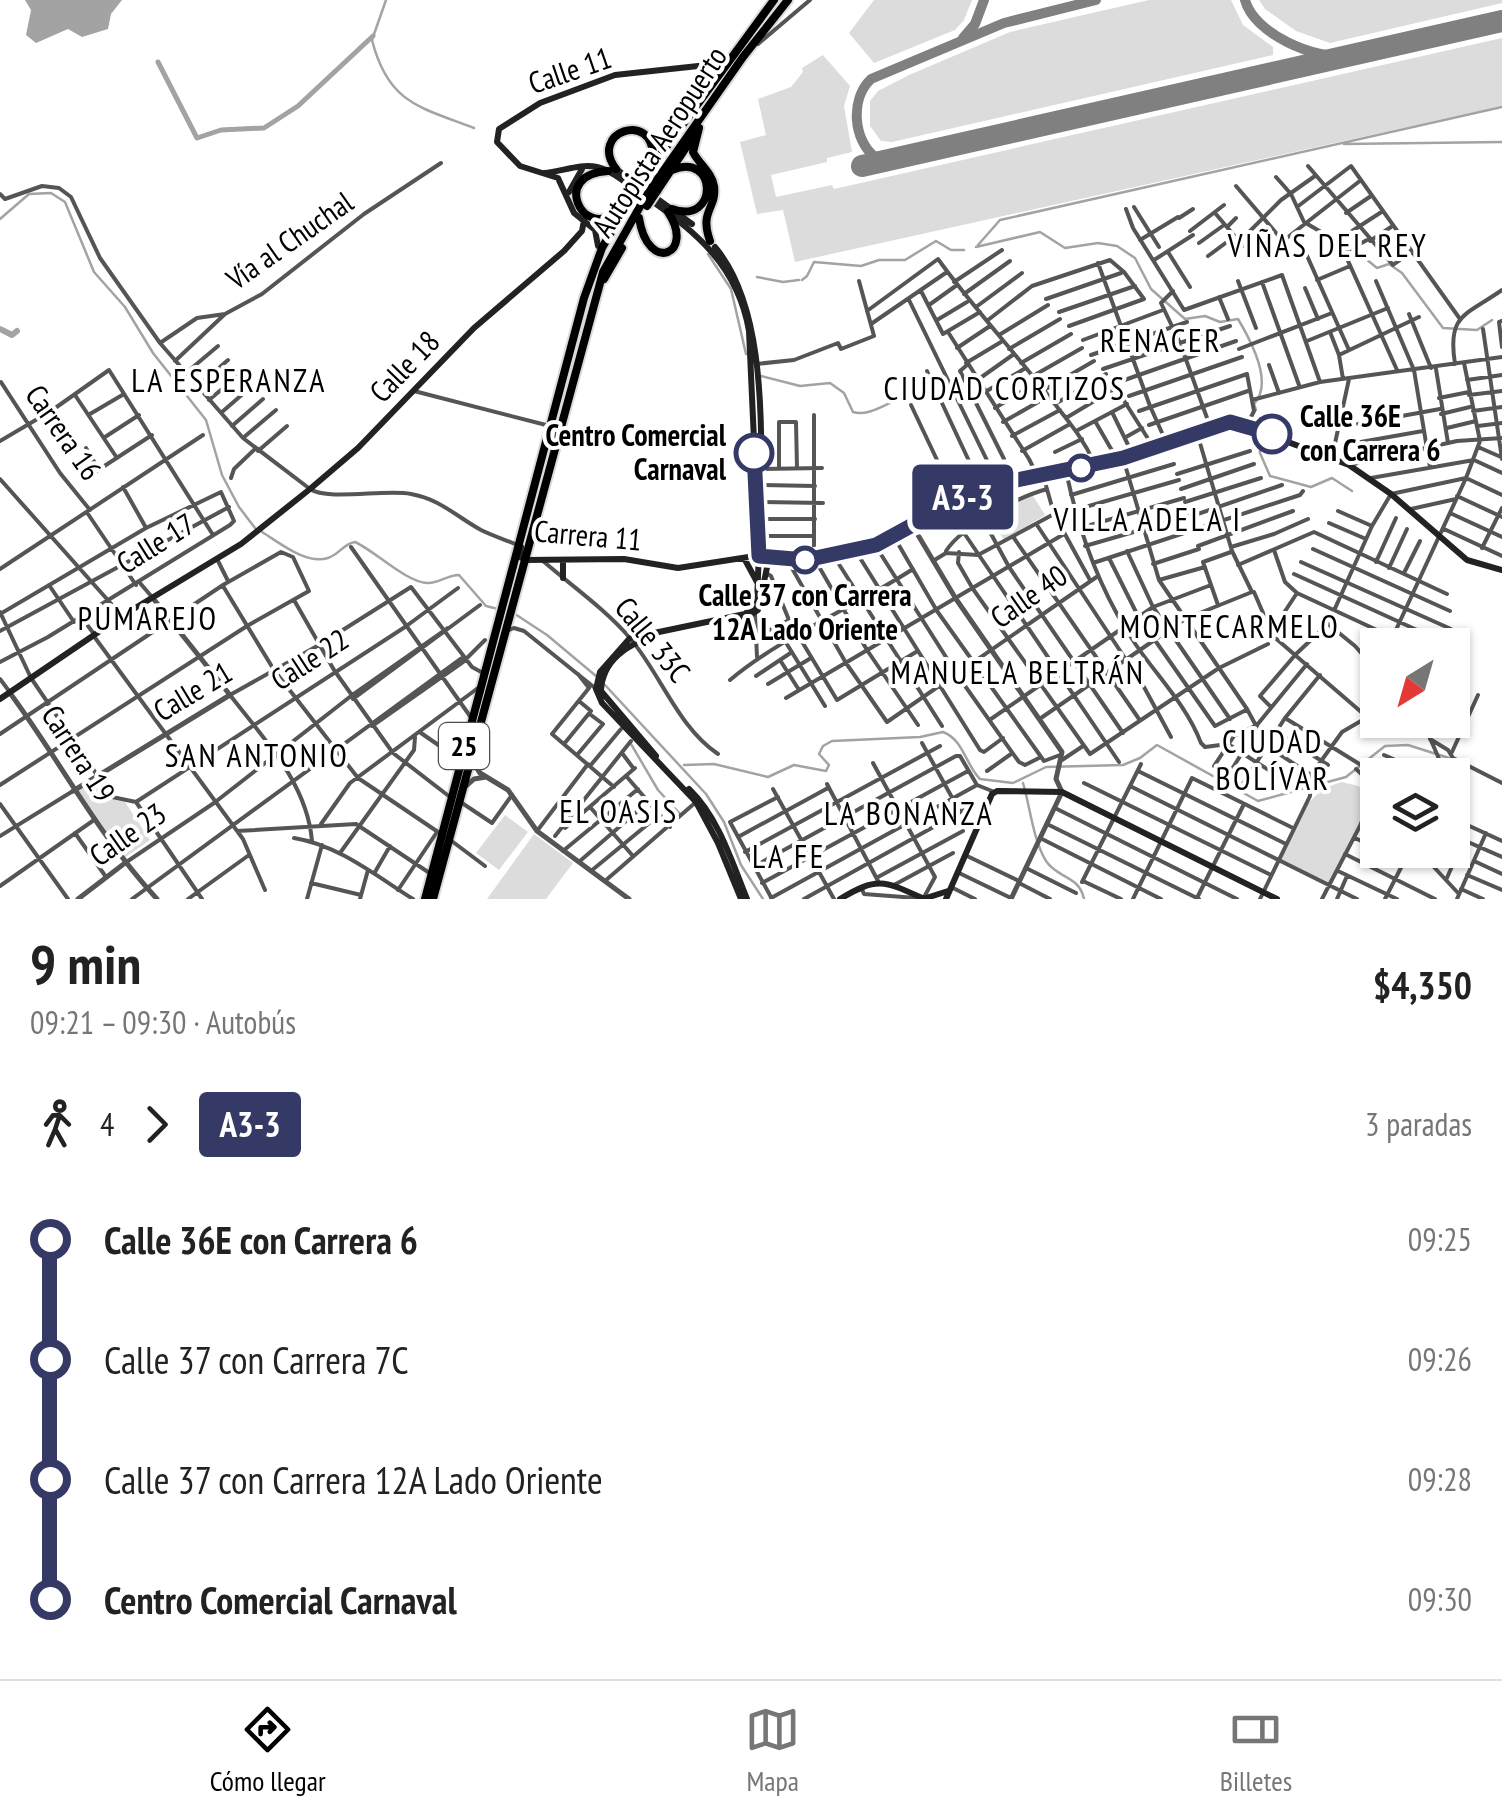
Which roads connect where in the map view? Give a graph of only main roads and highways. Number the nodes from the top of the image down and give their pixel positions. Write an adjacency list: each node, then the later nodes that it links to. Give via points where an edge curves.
1 (774, 0): 3 (highway, Autopista Aeropuerto / 25)
2 (788, 0): 4 (highway, Autopista Aeropuerto / 25)
3 (726, 63): 5 (highway, Autopista Aeropuerto / 25); 10 (main road, Calle 11, via 615,75 508,120 497,142 516,163)
4 (719, 90): 6 (highway); 13 (highway, Autopista Aeropuerto / 25)
5 (682, 124): 7 (highway); 12 (highway, Autopista Aeropuerto / 25)
6 (699, 128): 11 (highway); 25 (highway, via 693,152 714,189 704,220)
7 (653, 156): 9 (highway, via 646,136 625,130 609,148); 12 (highway)
8 (586, 166): 9 (main road); 10 (main road); 15 (main road)
9 (612, 170): 17 (main road); 18 (highway, via 582,178 576,198 590,217)
10 (544, 173): 15 (main road, via 558,178)
11 (669, 173): 13 (highway); 17 (highway, via 691,167 708,188 696,209)
12 (640, 179): 14 (highway, Autopista Aeropuerto / 25, bridge)
13 (655, 189): 16 (highway, Autopista Aeropuerto / 25, bridge)
14 (630, 194): 18 (highway); 28 (highway, Autopista Aeropuerto / 25)
15 (569, 198): 19 (main road)
16 (644, 204): 20 (highway); 27 (highway, Autopista Aeropuerto / 25)
17 (670, 210): 20 (highway, via 677,239 664,254 648,246); 25 (main road); 29 (main road, via 707,244 739,294)
18 (616, 212): 26 (highway)
19 (574, 213): 21 (main road); 24 (main road)
20 (639, 218): 27 (highway)
21 (584, 220): 22 (main road, Calle 18); 23 (main road)
22 (580, 234): 23 (main road); 24 (main road, Calle 18)
23 (597, 235): 26 (main road)
24 (574, 241): 43 (main road, Calle 18, via 474,328 310,490)
25 (710, 241): 29 (main road, via 746,300)
26 (598, 246): 28 (highway)
27 (599, 287): 35 (highway, Autopista Aeropuerto / 25)
28 (584, 298): 31 (highway, Autopista Aeropuerto / 25)
29 (754, 405): 30 (main road); 32 (main road)
30 (762, 539): 34 (main road); 36 (main road)
31 (518, 545): 35 (main road, Carrera 11); 44 (highway, Autopista Aeropuerto / 25)
32 (759, 556): 33 (main road, Carrera 11); 34 (main road, Carrera 11); 40 (main road)
33 (743, 558): 37 (main road, Carrera 11, via 678,568 624,558); 40 (main road)
34 (769, 558): 36 (main road, Carrera 11); 41 (main road, via 756,614)
35 (525, 560): 37 (main road, Carrera 11); 44 (highway, Autopista Aeropuerto / 25, via 460,802)
36 (784, 560): 38 (main road, Carrera 11, via 876,545 956,500 999,485 1123,458 1230,422 1350,465 1442,533 1467,560)
37 (563, 562): 39 (main road)
38 (1502, 570)
39 (563, 578)
40 (758, 586): 41 (main road, via 749,613)
41 (631, 640): 42 (main road)
42 (596, 689): 50 (main road, via 696,802); 50 (main road, via 700,799)
43 (0, 699)
44 (442, 835): 48 (highway, Autopista Aeropuerto / 25); 49 (highway, Autopista Aeropuerto / 25)
45 (949, 892): 46 (main road, via 994,792 1062,792); 47 (main road)
46 (1261, 896): 52 (main road)
47 (922, 898): 51 (main road, via 878,880)
48 (425, 899)
49 (433, 899)
50 (744, 899)
51 (837, 899)
52 (1277, 899)

